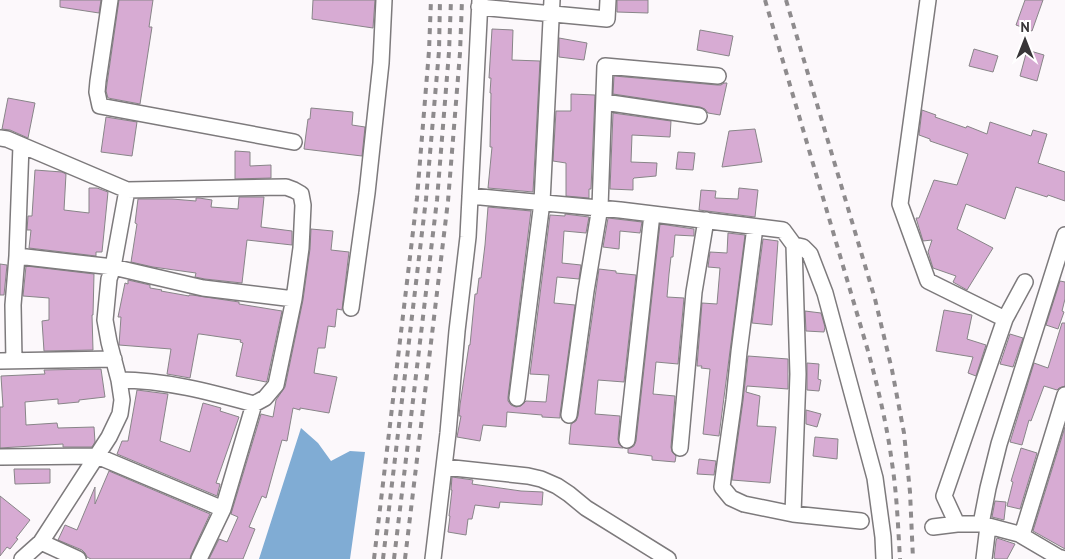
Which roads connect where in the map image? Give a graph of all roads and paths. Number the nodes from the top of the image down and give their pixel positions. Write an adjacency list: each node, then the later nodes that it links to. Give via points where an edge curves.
1 (110, 0): 11 (street, via 98,81 100,106)
2 (384, 0): 26 (street, via 381,63)
3 (608, 0): 6 (street, via 607,18)
4 (928, 0): 27 (street, via 900,204 928,281)
5 (480, 4): 6 (street); 14 (street)
6 (552, 7): 15 (street)
7 (718, 76): 8 (street, via 605,66)
8 (604, 102): 9 (street); 16 (street)
9 (699, 116)
10 (0, 138): 12 (street)
11 (294, 142)
12 (21, 145): 13 (street); 22 (street)
13 (126, 190): 23 (street); 25 (street, via 286,187 301,194 302,248)
14 (470, 196): 15 (street); 39 (street)
15 (542, 202): 16 (street); 32 (street)
16 (600, 207): 17 (street); 34 (street)
17 (652, 214): 18 (street); 35 (street)
18 (706, 220): 19 (street); 36 (street, via 694,292)
19 (755, 227): 21 (street, via 783,230); 41 (street, via 722,487 730,498 744,504)
20 (1065, 235): 44 (street, via 999,444 988,488)
21 (794, 245): 41 (street, via 798,374); 54 (street, via 810,254 825,293 875,478)
22 (17, 256): 23 (street); 29 (street)
23 (113, 266): 25 (street, via 203,288); 28 (street, via 105,320)
24 (1025, 282): 27 (street)
25 (294, 299): 33 (street, via 276,385 265,398)
26 (351, 308)
27 (1006, 319): 43 (street, via 944,496)
28 (114, 359): 29 (street); 30 (street)
29 (7, 361)
30 (119, 380): 33 (street, via 181,386); 37 (street, via 120,414)
31 (1065, 395): 46 (street)
32 (517, 398)
33 (254, 404): 40 (street)
34 (569, 415)
35 (627, 440)
36 (680, 448)
37 (97, 456): 38 (street); 40 (street); 47 (street)
38 (0, 458)
39 (444, 467): 52 (street); 53 (street, via 541,479 557,486)
40 (223, 509): 51 (street)
41 (793, 514): 42 (street)
42 (861, 521)
43 (957, 524): 44 (street); 45 (street)
44 (985, 525): 46 (street); 55 (street)
45 (933, 527)
46 (1022, 535): 48 (street)
47 (41, 542): 49 (street); 50 (street)
48 (1061, 558)
49 (22, 559)
50 (78, 559)
51 (199, 559)
52 (433, 559)
53 (668, 559)
54 (884, 559)
55 (984, 559)

